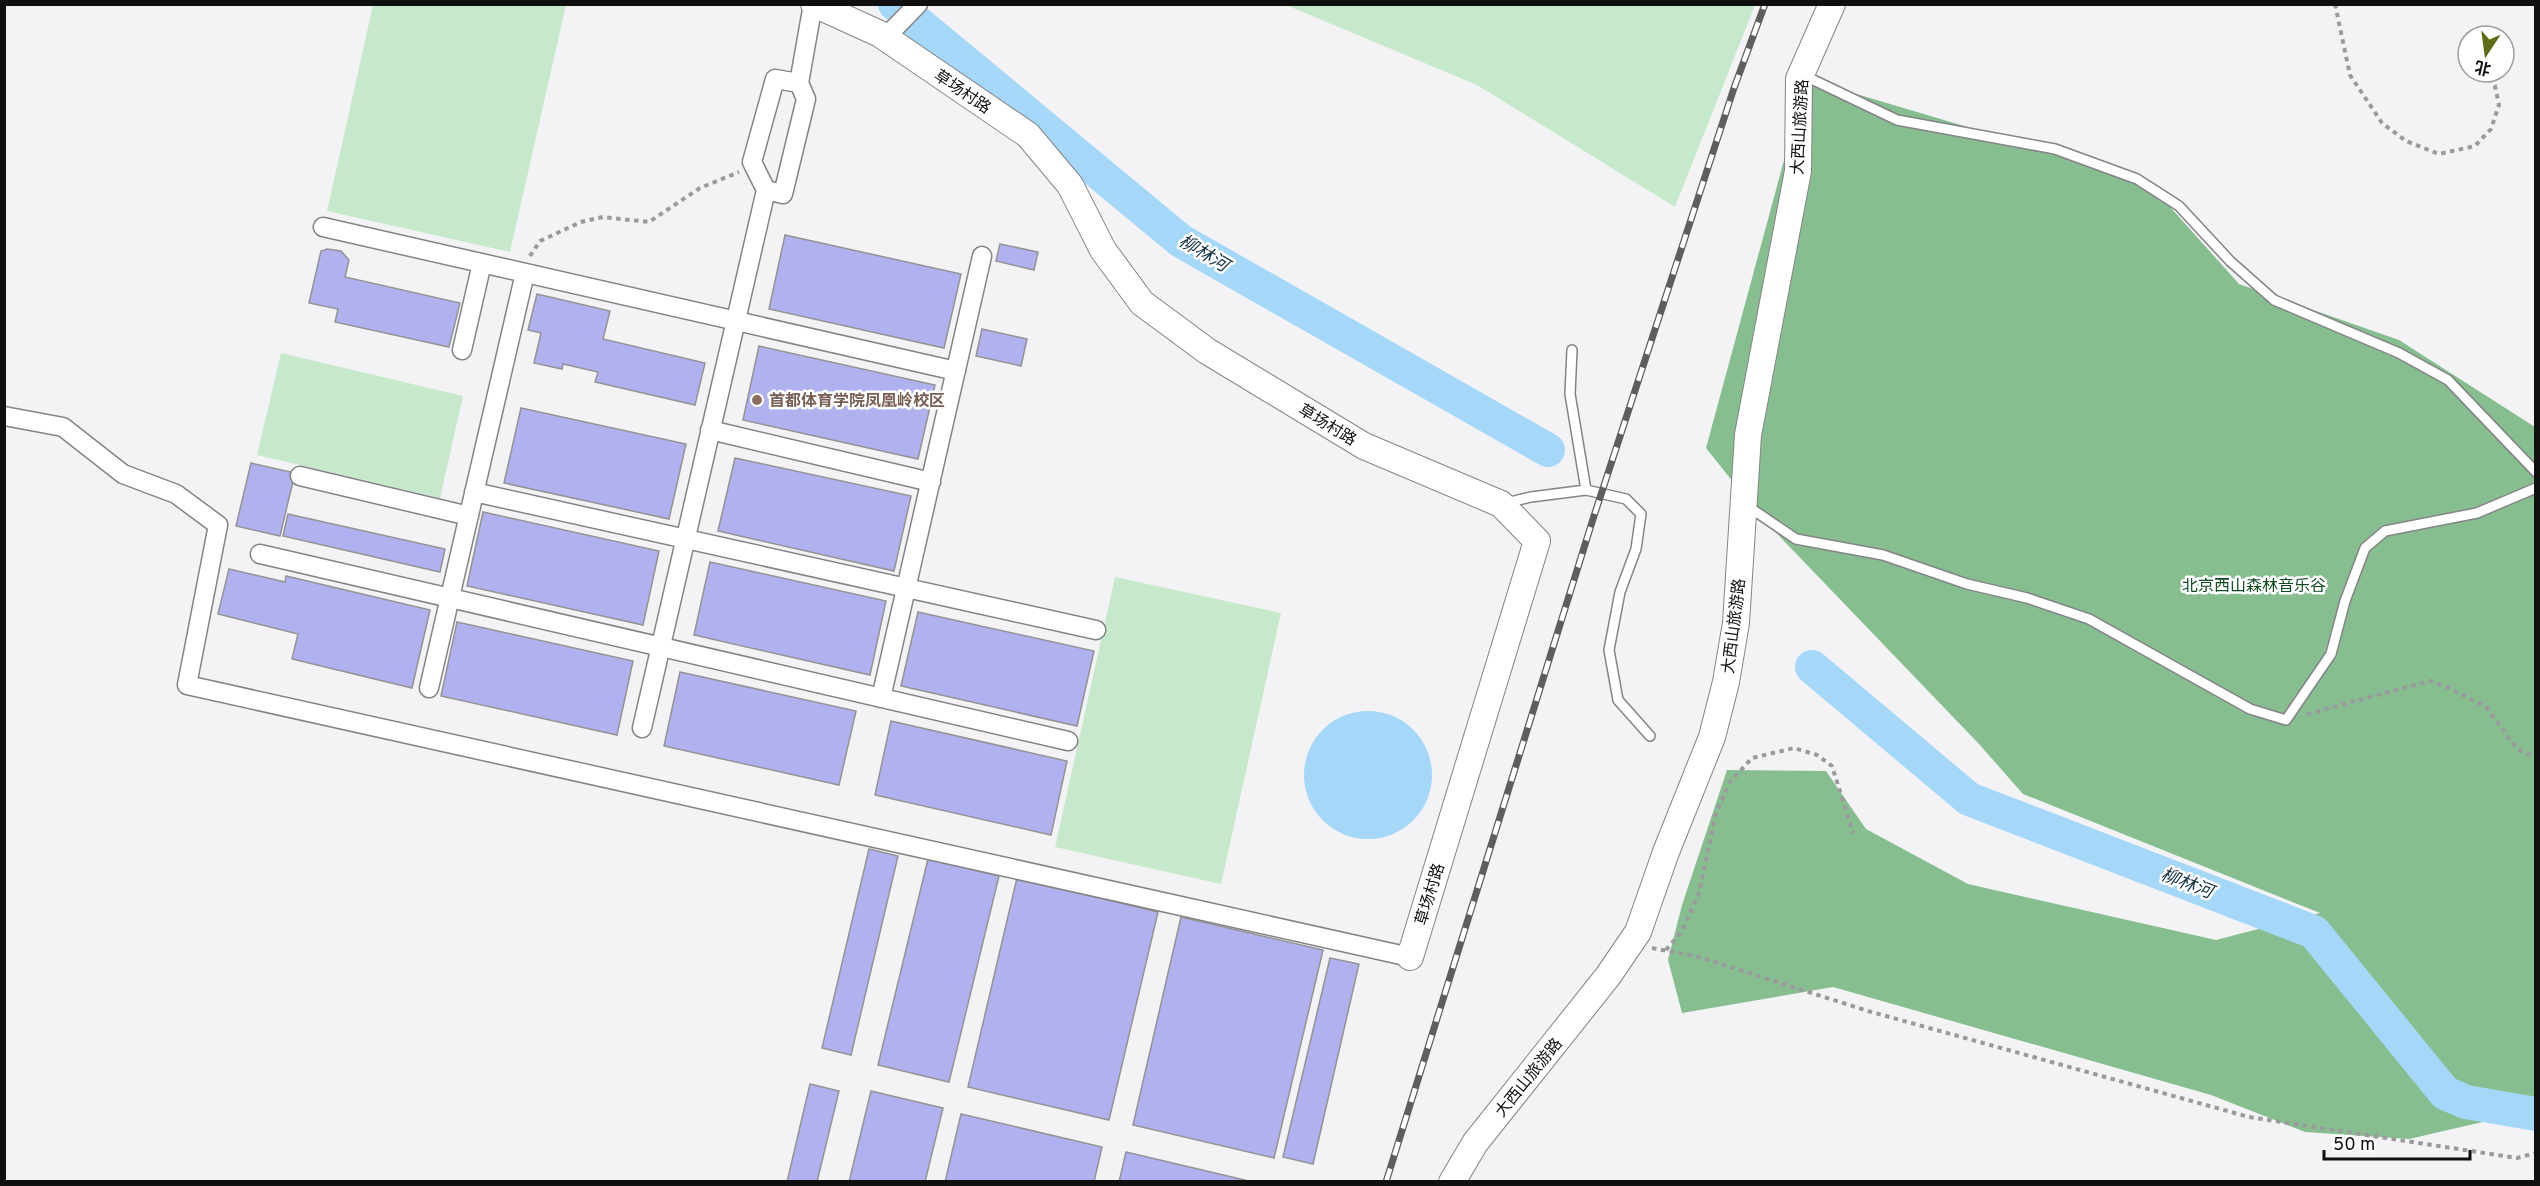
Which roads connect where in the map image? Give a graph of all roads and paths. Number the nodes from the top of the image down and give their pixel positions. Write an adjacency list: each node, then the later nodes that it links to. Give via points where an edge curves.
1 (814, 4): 5 (street, 草场村路); 7 (street)
2 (918, 4): 5 (street)
3 (1832, 4): 6 (street, 大西山旅游路)
4 (2335, 4): 8 (path, via 2350,75 2382,123 2406,141 2439,154 2475,146 2491,129 2499,105)
5 (890, 33): 27 (street, 草场村路, via 1028,135 1070,185 1103,250 1142,303 1207,351 1364,446)
6 (1801, 74): 21 (lane, via 1897,120 2055,149 2137,178 2179,206 2229,261 2274,300 2399,353 2448,380); 28 (street, 大西山旅游路, via 1798,171 1748,435)
7 (799, 83): 9 (street, via 775,79); 10 (street, via 806,99 783,194)
8 (2494, 84)
9 (754, 166): 10 (street); 14 (path, via 700,188 649,222 603,217 581,222 540,241)
10 (766, 190): 15 (street)
11 (323, 226): 13 (street)
12 (982, 256): 18 (street)
13 (482, 263): 14 (street); 16 (street)
14 (525, 273): 15 (street); 26 (street)
15 (736, 321): 18 (street); 20 (street)
16 (462, 350)
17 (1572, 351): 25 (lane, via 1570,394)
18 (956, 371): 23 (street)
19 (4, 416): 46 (street, via 63,427 123,474 176,494 218,525 187,685)
20 (710, 430): 23 (street); 30 (street)
21 (2535, 472)
22 (300, 476): 29 (street)
23 (931, 482): 32 (street)
24 (2535, 488): 38 (lane, via 2477,513 2385,531 2365,548 2331,654)
25 (1586, 490): 27 (lane); 40 (lane, via 1626,499 1641,513 1636,549 1620,592 1609,650 1618,700)
26 (474, 492): 29 (street); 30 (street)
27 (1501, 504): 46 (street, 草场村路, via 1537,541)
28 (1744, 504): 38 (lane, via 1796,539 1883,555 2089,619 2250,709); 44 (street, 大西山旅游路, via 1736,623 1712,737 1650,903)
29 (469, 516): 33 (street)
30 (686, 539): 32 (street); 35 (street)
31 (260, 554): 33 (street)
32 (906, 588): 34 (street); 37 (street)
33 (450, 598): 35 (street); 36 (street)
34 (1096, 630)
35 (660, 647): 37 (street); 39 (street)
36 (429, 688)
37 (881, 698): 41 (street)
38 (2286, 720): 42 (path, via 2430,681 2486,707 2516,748)
39 (642, 728)
40 (1650, 736)
41 (1068, 741)
42 (2535, 758)
43 (1853, 833): 45 (path, via 1832,766 1817,755 1794,748 1752,758 1730,782 1716,813 1700,892 1682,931)
44 (1630, 943): 45 (path); 48 (street, 大西山旅游路, via 1474,1143)
45 (1666, 951): 47 (path, via 1699,957 1868,1011 2249,1117 2517,1158)
46 (1410, 957)
47 (2535, 1153)
48 (1452, 1182)

